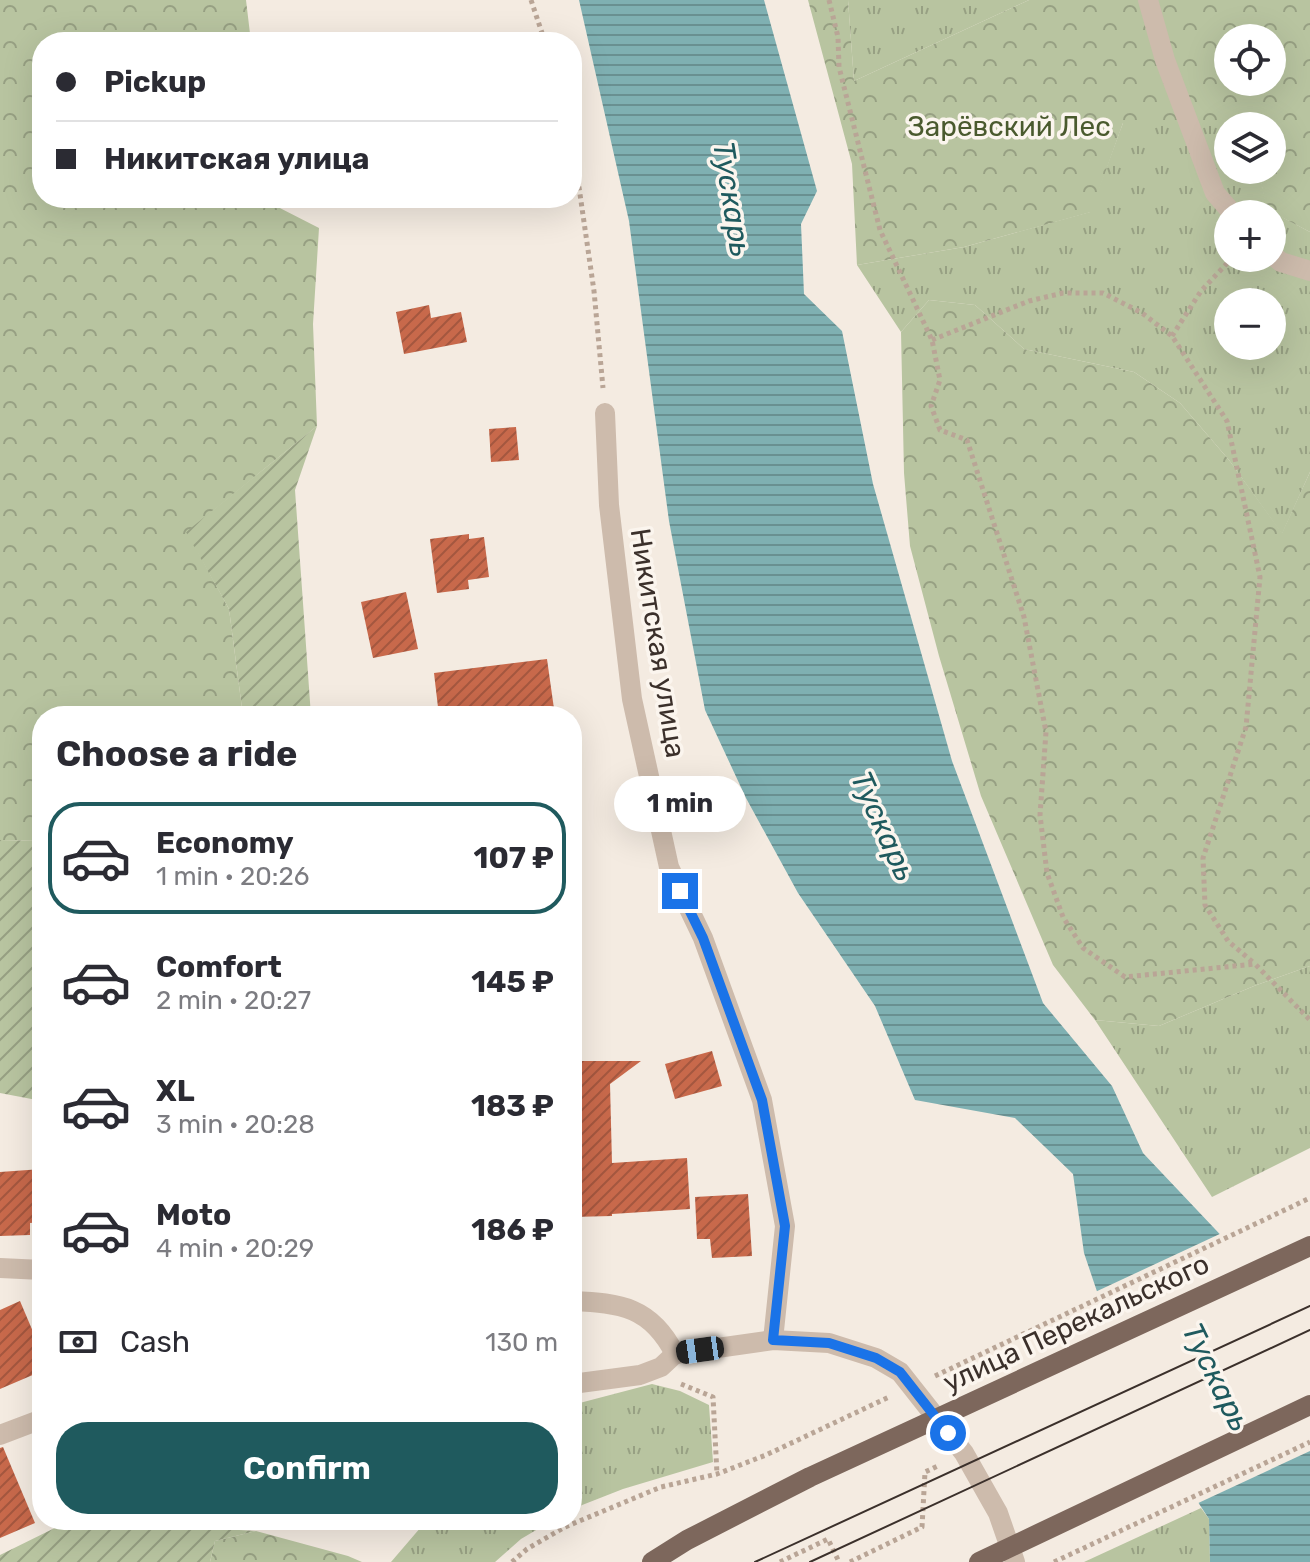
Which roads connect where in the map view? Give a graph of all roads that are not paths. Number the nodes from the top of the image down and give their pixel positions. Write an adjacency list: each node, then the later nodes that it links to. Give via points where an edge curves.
1 (1148, 0): 2 (street, via 1165,60)
2 (1221, 200)
3 (1286, 264): 4 (street)
4 (1310, 271)
5 (605, 413): 10 (street, Никитская улица, via 609,505 632,699 669,867 703,938 762,1100 785,1226)
6 (1310, 1246): 16 (main road, улица Перекальского, via 810,1477)
7 (0, 1268): 8 (street)
8 (32, 1270)
9 (582, 1301): 11 (street, via 633,1310 657,1325)
10 (773, 1340): 11 (street); 18 (street, via 829,1343 900,1372 964,1453 998,1513)
11 (675, 1354): 12 (street, via 640,1375)
12 (582, 1383)
13 (1310, 1405): 17 (main road)
14 (32, 1423): 15 (street)
15 (0, 1435)
16 (652, 1562)
17 (979, 1562)
18 (1015, 1562)

